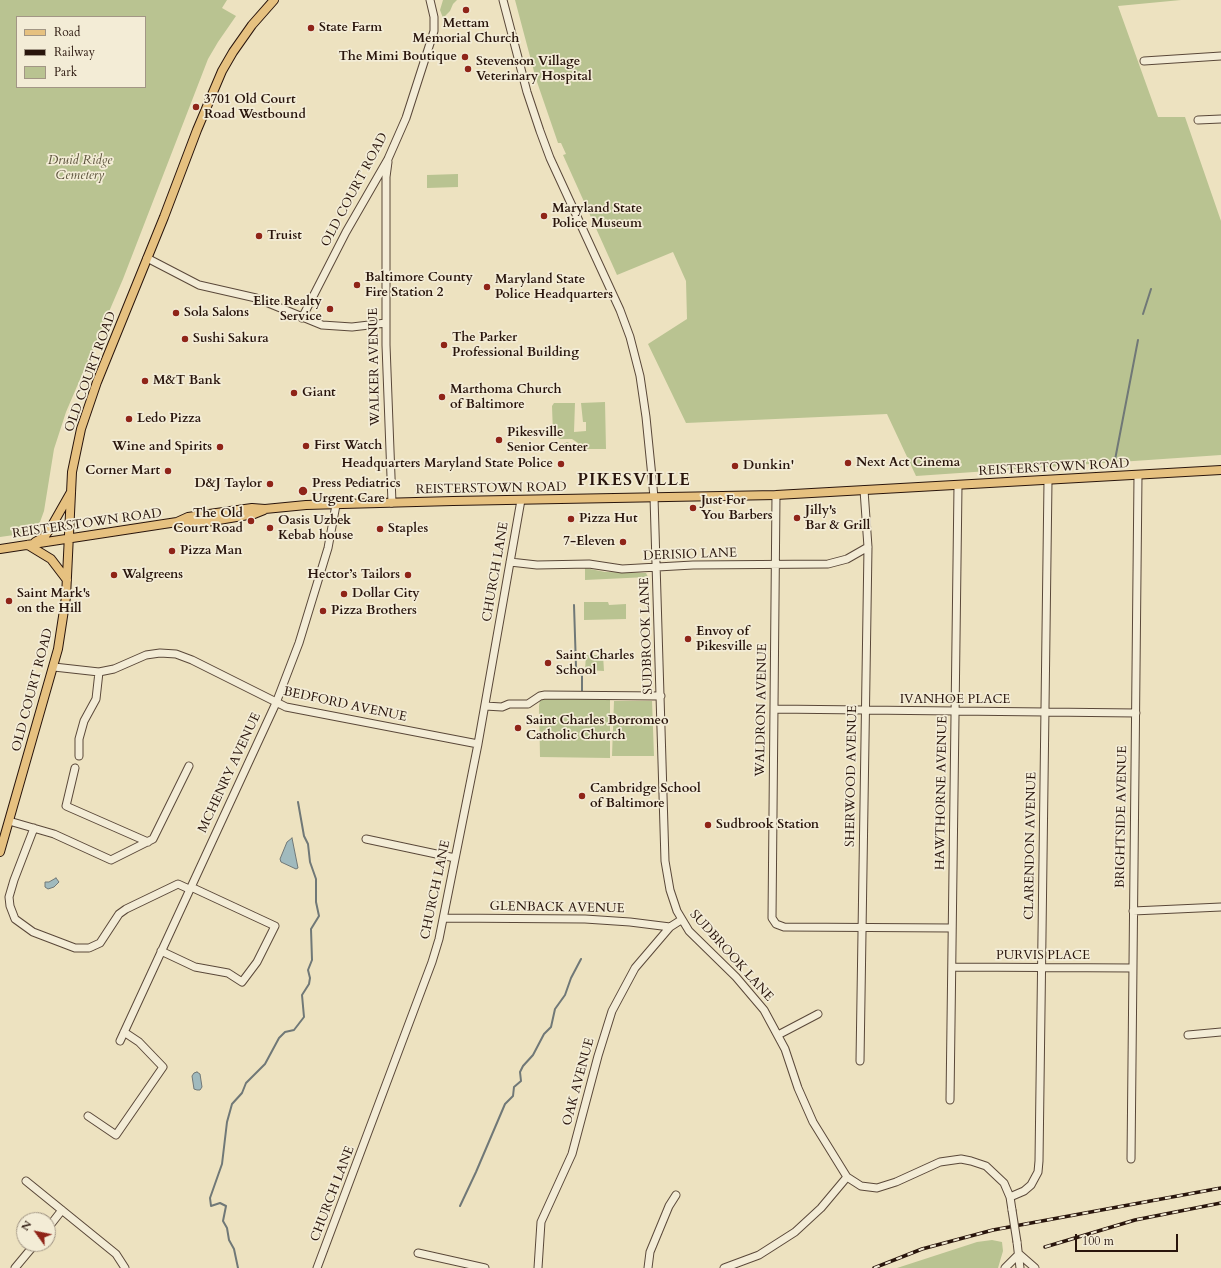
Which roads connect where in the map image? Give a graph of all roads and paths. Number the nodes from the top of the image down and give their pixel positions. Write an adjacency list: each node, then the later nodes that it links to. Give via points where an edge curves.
1 (274, 0): 9 (main road, OLD COURT ROAD, via 252,25 222,71 196,130)
2 (430, 0): 8 (street, OLD COURT ROAD, via 434,31 413,100)
3 (503, 0): 19 (street, SUDBROOK LANE, via 527,92 550,158 611,289 630,337 640,376)
4 (1221, 56): 5 (street)
5 (1144, 61)
6 (1221, 119): 7 (street)
7 (1198, 120)
8 (388, 159): 10 (street, OLD COURT ROAD, via 346,232); 11 (street, WALKER AVENUE)
9 (147, 258): 10 (street, via 199,285 256,298); 16 (main road, OLD COURT ROAD, via 85,418 72,472)
10 (302, 318): 11 (street, via 332,326)
11 (386, 324): 21 (street, WALKER AVENUE)
12 (1221, 470): 13 (main road, REISTERSTOWN ROAD)
13 (1138, 476): 14 (main road, REISTERSTOWN ROAD); 40 (street, BRIGHTSIDE AVENUE)
14 (1048, 481): 15 (main road, REISTERSTOWN ROAD); 39 (street, CLARENDON AVENUE)
15 (958, 486): 17 (main road, REISTERSTOWN ROAD); 38 (street, HAWTHORNE AVENUE)
16 (72, 490): 23 (main road, OLD COURT ROAD); 24 (main road, via 49,531)
17 (864, 490): 18 (main road, REISTERSTOWN ROAD); 25 (street, SHERWOOD AVENUE)
18 (776, 495): 19 (main road, REISTERSTOWN ROAD); 28 (street, WALDRON AVENUE)
19 (654, 497): 20 (main road, REISTERSTOWN ROAD); 29 (street, SUDBROOK LANE)
20 (521, 500): 21 (main road, REISTERSTOWN ROAD); 27 (street, CHURCH LANE)
21 (392, 503): 22 (main road, REISTERSTOWN ROAD)
22 (336, 505): 23 (main road, REISTERSTOWN ROAD, via 252,508); 34 (street, MCHENRY AVENUE, via 328,548 299,643)
23 (69, 539): 24 (main road, REISTERSTOWN ROAD); 30 (main road, OLD COURT ROAD)
24 (30, 545): 26 (main road, REISTERSTOWN ROAD); 30 (main road, via 51,559)
25 (868, 547): 28 (street, DERISIO LANE, via 838,562); 37 (street, SHERWOOD AVENUE)
26 (0, 549)
27 (510, 562): 29 (street, DERISIO LANE, via 537,565 589,564 622,569); 35 (street, CHURCH LANE)
28 (776, 565): 29 (street, DERISIO LANE); 36 (street, WALDRON AVENUE)
29 (657, 568): 33 (street, SUDBROOK LANE)
30 (67, 580): 31 (main road, OLD COURT ROAD)
31 (54, 667): 32 (street, BEDFORD AVENUE); 45 (main road, OLD COURT ROAD)
32 (99, 672): 34 (street, BEDFORD AVENUE, via 114,669 146,655 176,654); 42 (street, via 94,705 84,721 79,739)
33 (661, 696): 35 (street, via 545,695 528,704); 55 (street, SUDBROOK LANE, via 666,861 670,890)
34 (276, 703): 41 (street, BEDFORD AVENUE, via 304,711); 51 (street, MCHENRY AVENUE)
35 (485, 706): 41 (street, CHURCH LANE)
36 (774, 710): 37 (street, IVANHOE PLACE); 57 (street, WALDRON AVENUE, via 771,913 773,921 784,927)
37 (864, 711): 38 (street, IVANHOE PLACE); 57 (street, SHERWOOD AVENUE)
38 (955, 712): 39 (street, IVANHOE PLACE); 58 (street, HAWTHORNE AVENUE)
39 (1045, 712): 40 (street, IVANHOE PLACE); 61 (street, CLARENDON AVENUE)
40 (1136, 713): 53 (street, BRIGHTSIDE AVENUE)
41 (478, 744): 50 (street, CHURCH LANE)
42 (79, 756)
43 (189, 766): 48 (street, via 153,839)
44 (75, 768): 48 (street, via 66,806)
45 (9, 821): 46 (street); 49 (main road, OLD COURT ROAD)
46 (34, 828): 48 (street, via 54,834 111,860); 51 (street, via 9,897 15,919 33,932 75,948 89,948 100,943 119,914 126,909 178,884)
47 (366, 839): 50 (street)
48 (148, 842)
49 (0, 852)
50 (455, 858): 54 (street, CHURCH LANE)
51 (190, 888): 59 (street, MCHENRY AVENUE); 59 (street, via 275,926 257,962 242,982 228,973 195,967)
52 (1221, 907): 53 (street)
53 (1133, 911): 62 (street, BRIGHTSIDE AVENUE)
54 (444, 918): 56 (street, GLENBACK AVENUE, via 601,920); 85 (street, CHURCH LANE, via 432,962)
55 (681, 920): 56 (street, OAK AVENUE); 66 (street, SUDBROOK LANE, via 754,997)
56 (670, 927): 87 (street, OAK AVENUE, via 635,968 612,1011 572,1154 540,1222)
57 (862, 928): 58 (street); 69 (street, SHERWOOD AVENUE)
58 (952, 928): 60 (street, HAWTHORNE AVENUE)
59 (161, 951): 64 (street, MCHENRY AVENUE)
60 (952, 967): 61 (street, PURVIS PLACE); 70 (street, HAWTHORNE AVENUE)
61 (1042, 968): 62 (street, PURVIS PLACE); 76 (street, CLARENDON AVENUE, via 1038,1172 1031,1185)
62 (1133, 968): 72 (street, BRIGHTSIDE AVENUE)
63 (818, 1014): 66 (street)
64 (124, 1032): 68 (street, MCHENRY AVENUE); 71 (street, via 139,1042 163,1067 116,1135)
65 (1221, 1032): 67 (street)
66 (778, 1035): 73 (street, SUDBROOK LANE, via 813,1122)
67 (1188, 1035)
68 (120, 1041)
69 (860, 1061)
70 (950, 1100)
71 (88, 1116)
72 (1131, 1159)
73 (847, 1177): 76 (street, SUDBROOK LANE, via 861,1186 877,1188 940,1162 961,1159 979,1163 993,1171 1004,1183); 89 (street, via 822,1208 795,1232 759,1255)
74 (26, 1181): 77 (street)
75 (676, 1195): 88 (street, via 650,1252)
76 (1010, 1198): 81 (street, SUDBROOK LANE, bridge)
77 (62, 1210): 78 (street); 84 (street, via 116,1254)
78 (56, 1218)
79 (28, 1252): 83 (street)
80 (418, 1253): 82 (street)
81 (1019, 1254): 90 (street); 91 (street, SUDBROOK LANE); 92 (street)
82 (450, 1264): 86 (street)
83 (15, 1268)
84 (125, 1268)
85 (317, 1268)
86 (485, 1268)
87 (538, 1268)
88 (648, 1268)
89 (724, 1268)
90 (1005, 1268)
91 (1020, 1268)
92 (1035, 1268)

